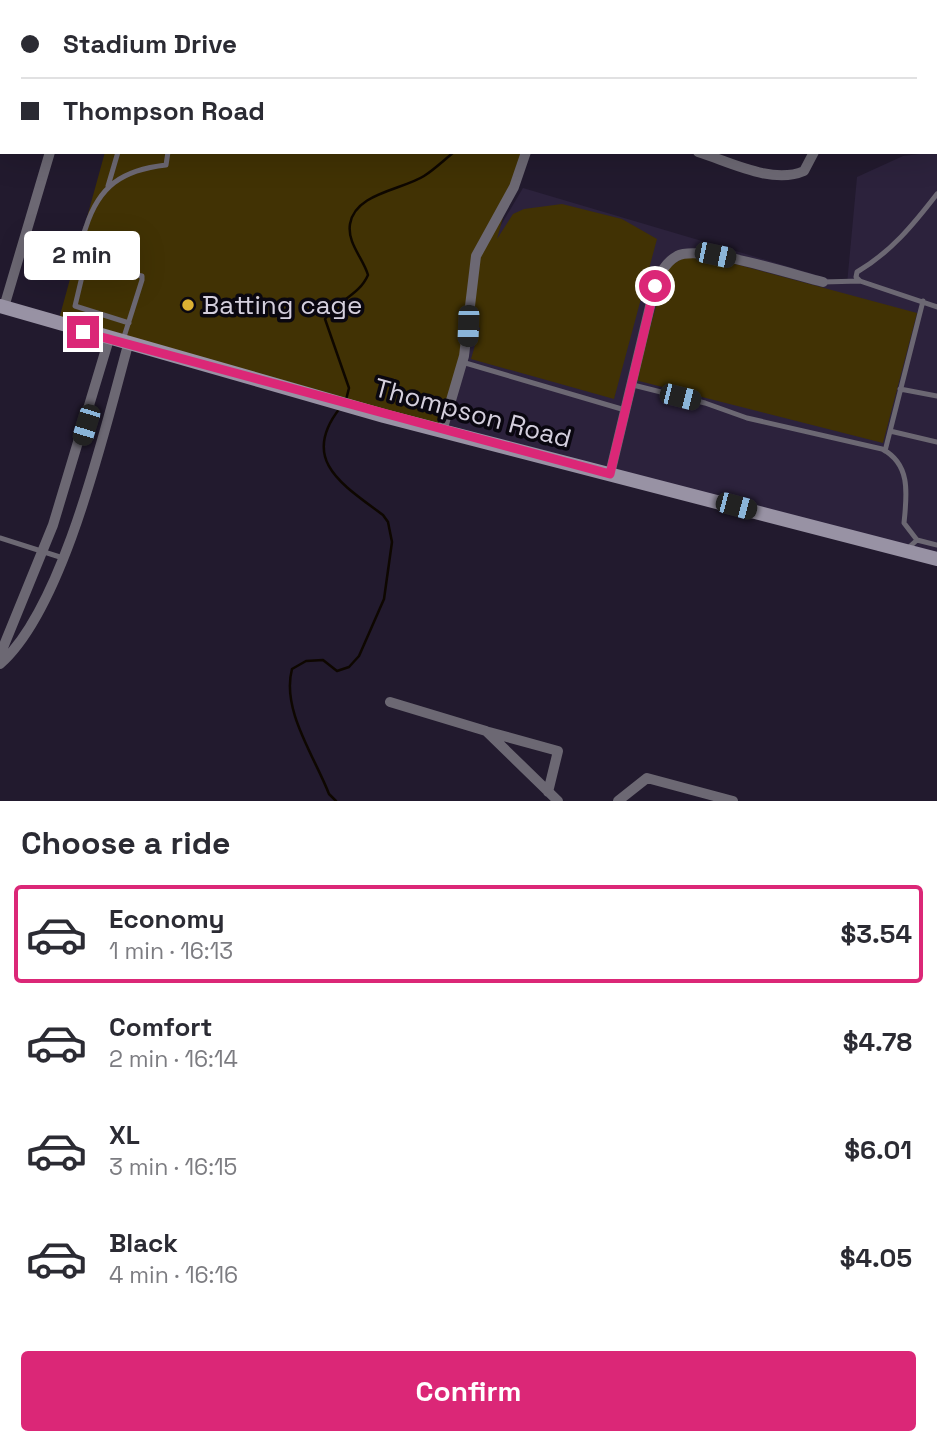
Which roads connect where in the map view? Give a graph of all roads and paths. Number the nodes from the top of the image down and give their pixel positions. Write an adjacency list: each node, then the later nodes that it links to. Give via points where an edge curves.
1 (49, 154): 13 (street)
2 (117, 154): 7 (lane)
3 (168, 154): 7 (lane, via 166,165 137,171)
4 (525, 154): 17 (street, via 514,187 476,256)
5 (705, 154): 6 (street, via 775,175 801,173)
6 (813, 154)
7 (108, 186): 9 (lane, via 93,204 81,240)
8 (937, 194): 10 (lane, via 907,233 857,272)
9 (85, 264): 15 (lane, via 75,306); 15 (lane, via 142,276)
10 (859, 281): 11 (lane); 12 (lane)
11 (823, 282): 18 (street, via 715,255 676,257 665,266 655,286)
12 (923, 301): 14 (lane); 19 (lane)
13 (2, 307): 16 (street, Thompson Road)
14 (937, 307)
15 (129, 323): 16 (lane)
16 (120, 343): 22 (street, Thompson Road); 30 (street); 32 (street)
17 (462, 362): 21 (lane); 22 (street)
18 (631, 384): 21 (street); 25 (lane)
19 (900, 390): 20 (lane); 23 (lane)
20 (937, 396)
21 (625, 410): 26 (street)
22 (442, 431): 26 (street, Thompson Road)
23 (890, 431): 24 (lane); 25 (lane)
24 (937, 442)
25 (885, 451): 28 (lane, via 898,460 906,480 904,523)
26 (610, 474): 31 (street, Thompson Road)
27 (0, 538): 30 (lane)
28 (917, 540): 29 (lane); 31 (lane)
29 (937, 545)
30 (43, 550): 32 (lane); 34 (street)
31 (906, 551): 33 (street, Thompson Road)
32 (63, 558): 35 (street, via 23,637)
33 (937, 559)
34 (0, 655)
35 (0, 664)
36 (390, 702): 37 (street)
37 (486, 731): 38 (street); 38 (street, via 558,751)
38 (548, 792): 39 (street)
39 (558, 801)
40 (618, 801): 41 (street, via 647,778)
41 (733, 801)

